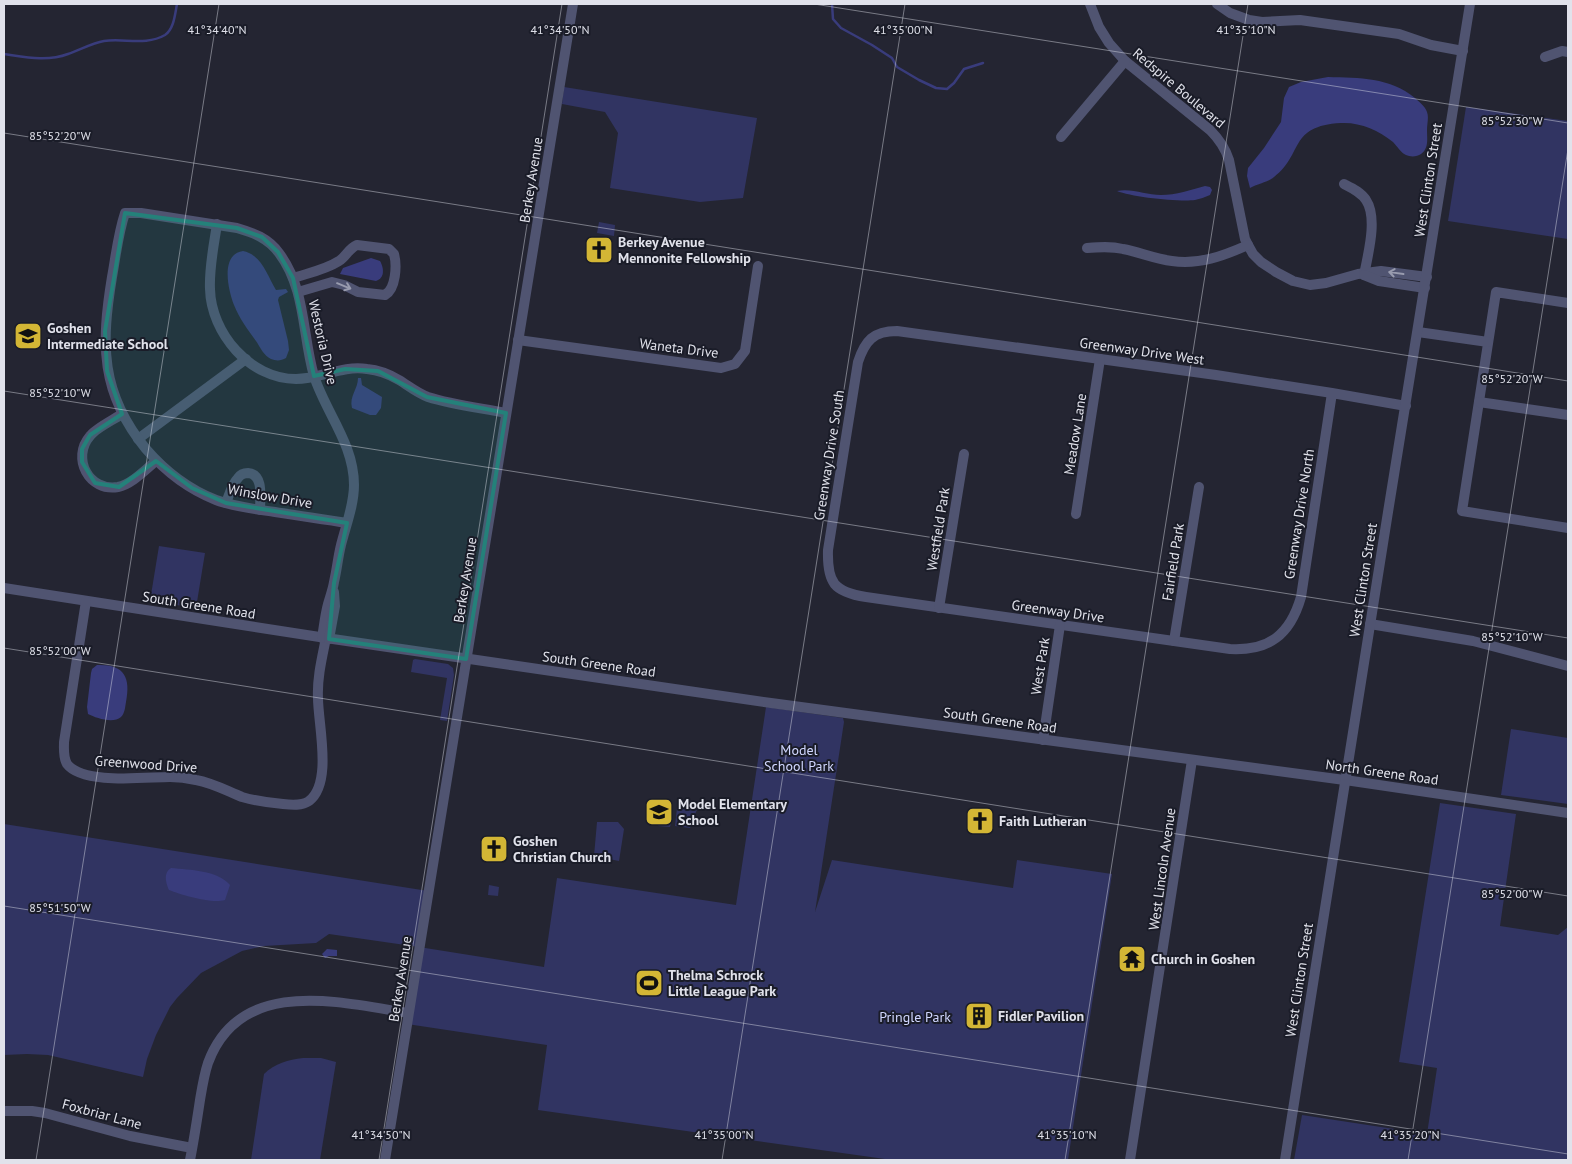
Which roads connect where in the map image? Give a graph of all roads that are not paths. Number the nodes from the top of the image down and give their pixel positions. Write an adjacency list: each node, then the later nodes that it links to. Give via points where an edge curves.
1 (573, 4): 23 (street, Berkey Avenue)
2 (1090, 4): 8 (street, Redspire Boulevard, via 1099,27)
3 (1217, 4): 5 (street, via 1249,20 1300,20 1399,34 1430,45)
4 (1470, 4): 5 (street, West Clinton Street)
5 (1462, 51): 16 (street, West Clinton Street)
6 (1568, 52): 7 (street)
7 (1545, 57)
8 (1125, 61): 9 (street); 12 (street, Redspire Boulevard, via 1220,140 1229,160)
9 (1061, 137)
10 (1344, 184): 15 (street, via 1367,201 1372,217)
11 (217, 224): 17 (street, Westoria Drive, via 262,237 278,252); 25 (street, via 210,274 212,305 228,341); 32 (street, Westoria Drive, via 125,213 105,331 107,371)
12 (1248, 245): 13 (street, via 1215,258 1181,262 1122,248); 15 (street, Redspire Boulevard, via 1261,262 1301,283 1326,283)
13 (1088, 248)
14 (758, 266): 23 (street, Waneta Drive, via 745,351 729,367)
15 (1364, 274): 16 (street, Redspire Boulevard, one-way to 15, via 1382,271); 18 (street, via 1379,281)
16 (1427, 277): 18 (street, West Clinton Street)
17 (293, 278): 19 (street, Westoria Drive); 19 (street, one-way to 17, via 332,282 358,292 385,295 392,285 396,262 394,254 388,249 357,245 341,260)
18 (1425, 288): 21 (street, West Clinton Street)
19 (298, 292): 27 (street, Westoria Drive)
20 (1568, 303): 24 (street, via 1496,292)
21 (1418, 332): 24 (street); 30 (street, West Clinton Street)
22 (874, 336): 26 (street, Greenway Drive West, via 897,331); 43 (street, Greenway Drive South, via 862,350 858,362 828,550 828,570)
23 (518, 340): 31 (street, Berkey Avenue)
24 (1488, 342): 29 (street)
25 (246, 359): 27 (street, via 278,376 296,379); 34 (street)
26 (1100, 359): 28 (street, Greenway Drive West); 40 (street, Meadow Lane)
27 (315, 376): 31 (street, via 365,368 397,379 427,397); 41 (street, Westoria Drive, via 352,463 354,485)
28 (1332, 393): 30 (street, Greenway Drive West); 49 (street, Greenway Drive North, via 1300,597 1293,619)
29 (1479, 402): 33 (street); 42 (street, via 1462,512)
30 (1406, 406): 47 (street, West Clinton Street)
31 (506, 413): 52 (street, Berkey Avenue)
32 (122, 414): 34 (street); 36 (street, via 90,435 82,449 86,474 107,488 119,487)
33 (1568, 415)
34 (138, 439): 36 (street)
35 (964, 454): 46 (street, Westfield Park)
36 (156, 461): 38 (street, Winslow Drive, via 178,480)
37 (1199, 487): 51 (street, Fairfield Park)
38 (226, 503): 39 (street, Winslow Drive); 39 (street, via 237,478 249,473 259,481)
39 (260, 510): 41 (street, Winslow Drive)
40 (1076, 514)
41 (347, 523): 50 (street, Westoria Drive, via 328,605)
42 (1568, 528)
43 (834, 583): 46 (street, Greenway Drive, via 841,591 850,594)
44 (4, 588): 45 (street, South Greene Road)
45 (86, 601): 50 (street, South Greene Road); 50 (street, Greenwood Drive, via 63,753 72,769 115,779 172,777 197,780 263,802 302,804 315,794 319,784 323,747 318,690)
46 (939, 608): 48 (street, Greenway Drive)
47 (1370, 624): 53 (street, via 1474,641); 56 (street, West Clinton Street)
48 (1060, 625): 51 (street, Greenway Drive); 54 (street, West Park)
49 (1280, 635): 51 (street, Greenway Drive, via 1264,645 1242,650)
50 (326, 638): 52 (street, South Greene Road)
51 (1174, 641)
52 (466, 659): 54 (street, South Greene Road); 58 (street, Berkey Avenue)
53 (1568, 666)
54 (1043, 740): 55 (street, South Greene Road)
55 (1192, 760): 56 (street, North Greene Road); 63 (street, West Lincoln Avenue)
56 (1344, 780): 57 (street, North Greene Road); 64 (street, West Clinton Street)
57 (1568, 813)
58 (408, 1013): 60 (street, via 318,1000 276,1003 251,1012 232,1025 208,1062); 62 (street, Berkey Avenue)
59 (4, 1111): 60 (street, Foxbriar Lane, via 44,1113 130,1136)
60 (192, 1148): 61 (street)
61 (190, 1160)
62 (385, 1160)
63 (1130, 1160)
64 (1285, 1160)

